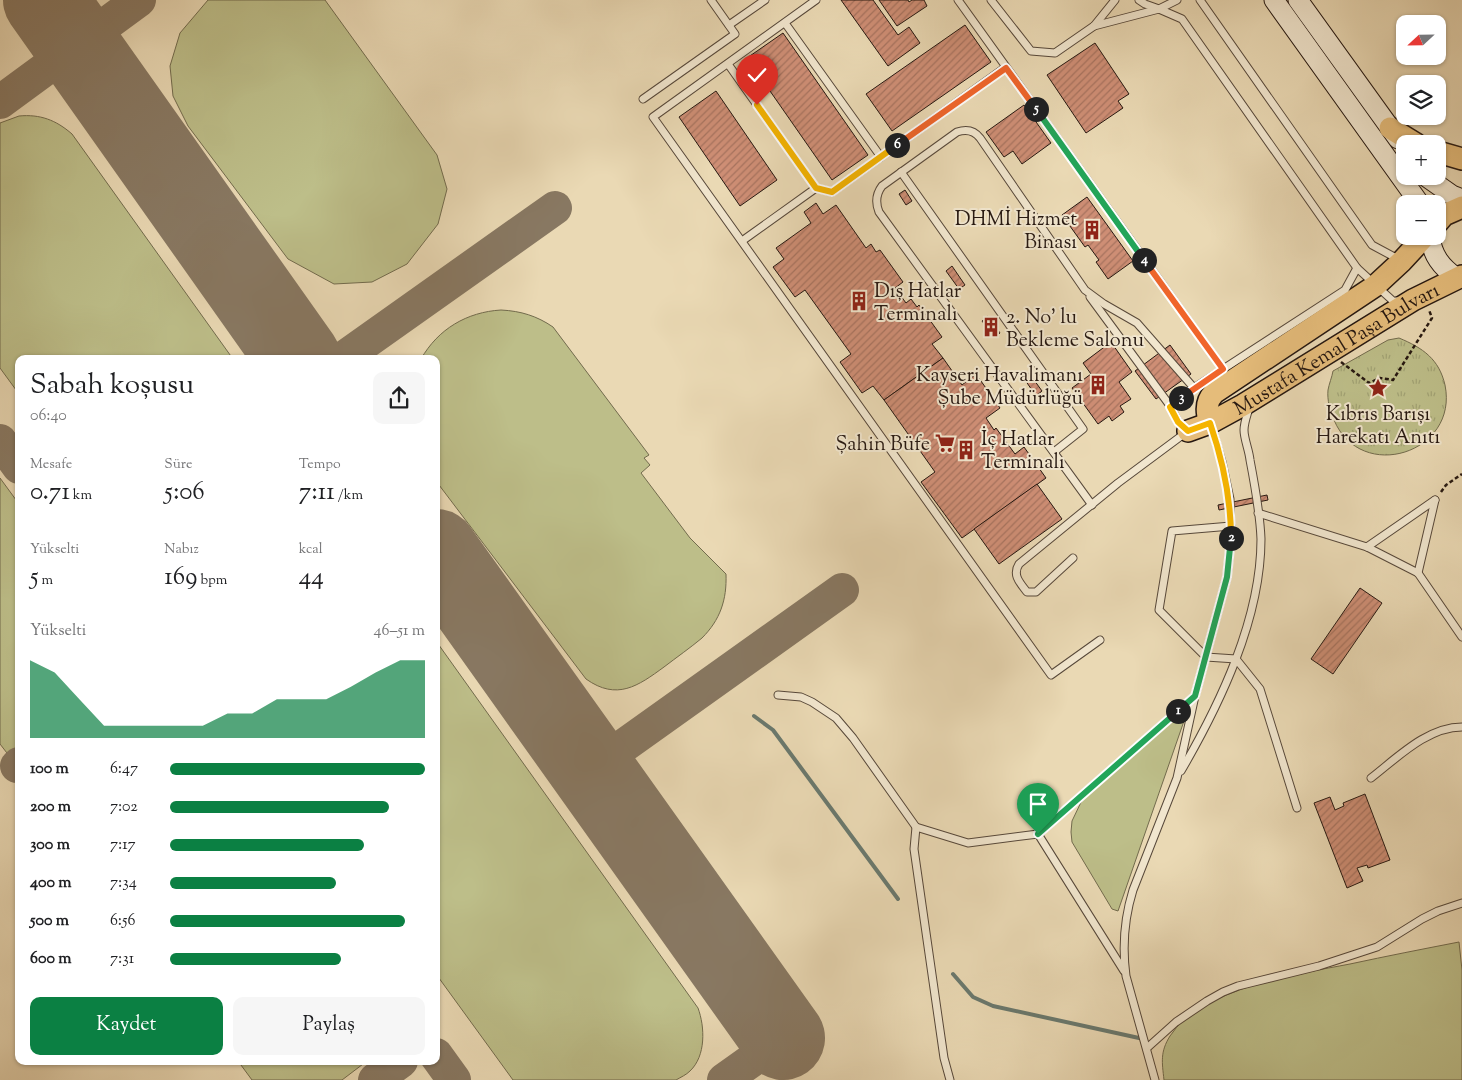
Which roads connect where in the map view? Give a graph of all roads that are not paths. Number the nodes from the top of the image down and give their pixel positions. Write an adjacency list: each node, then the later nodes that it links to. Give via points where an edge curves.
1 (711, 0): 14 (lane)
2 (765, 0): 14 (lane)
3 (816, 0): 13 (lane)
4 (958, 0): 17 (lane)
5 (992, 0): 15 (lane, via 1030,52 1055,53)
6 (1115, 0): 15 (lane)
7 (1139, 0): 12 (lane)
8 (1176, 0): 12 (lane)
9 (1200, 0): 35 (lane, via 1372,245)
10 (1274, 0): 28 (main road)
11 (1298, 0): 19 (main road)
12 (1159, 9): 15 (lane); 36 (lane, via 1182,20)
13 (785, 22): 16 (lane); 23 (lane)
14 (729, 25): 18 (lane, via 735,34)
15 (1094, 26)
16 (728, 64): 27 (lane); 32 (lane, via 653,117)
17 (1006, 68): 23 (lane); 41 (lane)
18 (643, 99)
19 (1390, 128): 20 (main road); 21 (main road)
20 (1401, 135)
21 (1396, 136)
22 (1446, 154): 24 (main road)
23 (881, 157): 27 (lane, via 832,192)
24 (1462, 159)
25 (901, 172): 39 (lane, via 957,132 974,132); 47 (lane, via 879,190 876,201 879,212); 47 (lane, via 1084,429)
26 (1438, 185): 29 (main road)
27 (816, 188): 32 (lane)
28 (1414, 195)
29 (1462, 199)
30 (1462, 207): 31 (main road)
31 (1446, 214)
32 (742, 242): 55 (lane, via 1051,675)
33 (1417, 245): 35 (main road, Mustafa Kemal Paşa Bulvarı)
34 (1431, 245): 37 (main road, via 1436,259)
35 (1402, 261): 38 (main road, Mustafa Kemal Paşa Bulvarı)
36 (1357, 268): 38 (lane); 41 (lane, via 1345,290)
37 (1459, 277): 40 (main road, Mustafa Kemal Paşa Bulvarı)
38 (1375, 286): 40 (lane, via 1393,301); 45 (main road, Mustafa Kemal Paşa Bulvarı, via 1214,393 1206,411)
39 (1085, 290): 42 (lane, via 1136,323); 44 (lane)
40 (1418, 298): 43 (main road, Mustafa Kemal Paşa Bulvarı)
41 (1223, 369): 42 (lane)
42 (1194, 388): 44 (lane)
43 (1251, 400): 45 (main road, Mustafa Kemal Paşa Bulvarı); 49 (lane, via 1244,430)
44 (1170, 407): 46 (lane, via 1178,422)
45 (1210, 423): 46 (main road, Mustafa Kemal Paşa Bulvarı); 50 (lane, via 1227,480)
46 (1188, 431): 48 (lane)
47 (1054, 452): 48 (lane)
48 (1092, 505): 52 (lane, via 1019,564 1016,578 1027,592 1036,592)
49 (1258, 513): 51 (lane); 57 (lane, via 1258,573)
50 (1231, 526): 56 (lane, via 1227,577); 56 (lane, via 1172,531 1158,610)
51 (1367, 547): 53 (lane); 53 (lane, via 1436,500)
52 (1073, 558)
53 (1418, 573): 54 (lane)
54 (1462, 638)
55 (1100, 640)
56 (1206, 657): 57 (lane); 59 (lane)
57 (1236, 659): 61 (lane); 63 (lane, via 1260,689)
58 (778, 695): 64 (lane, via 812,702 836,718)
59 (1195, 696): 61 (lane); 65 (lane)
60 (1462, 727): 62 (lane, via 1430,735)
61 (1177, 778): 67 (lane, via 1128,905 1124,933)
62 (1371, 778)
63 (1297, 808)
64 (916, 828): 65 (lane, via 968,843); 69 (lane, via 914,850 944,1058)
65 (1038, 834): 67 (lane)
66 (1462, 904): 68 (lane, via 1422,918 1377,947 1223,992 1176,1022)
67 (1126, 976): 68 (lane)
68 (1147, 1048): 70 (lane)
69 (950, 1080)
70 (1154, 1080)

